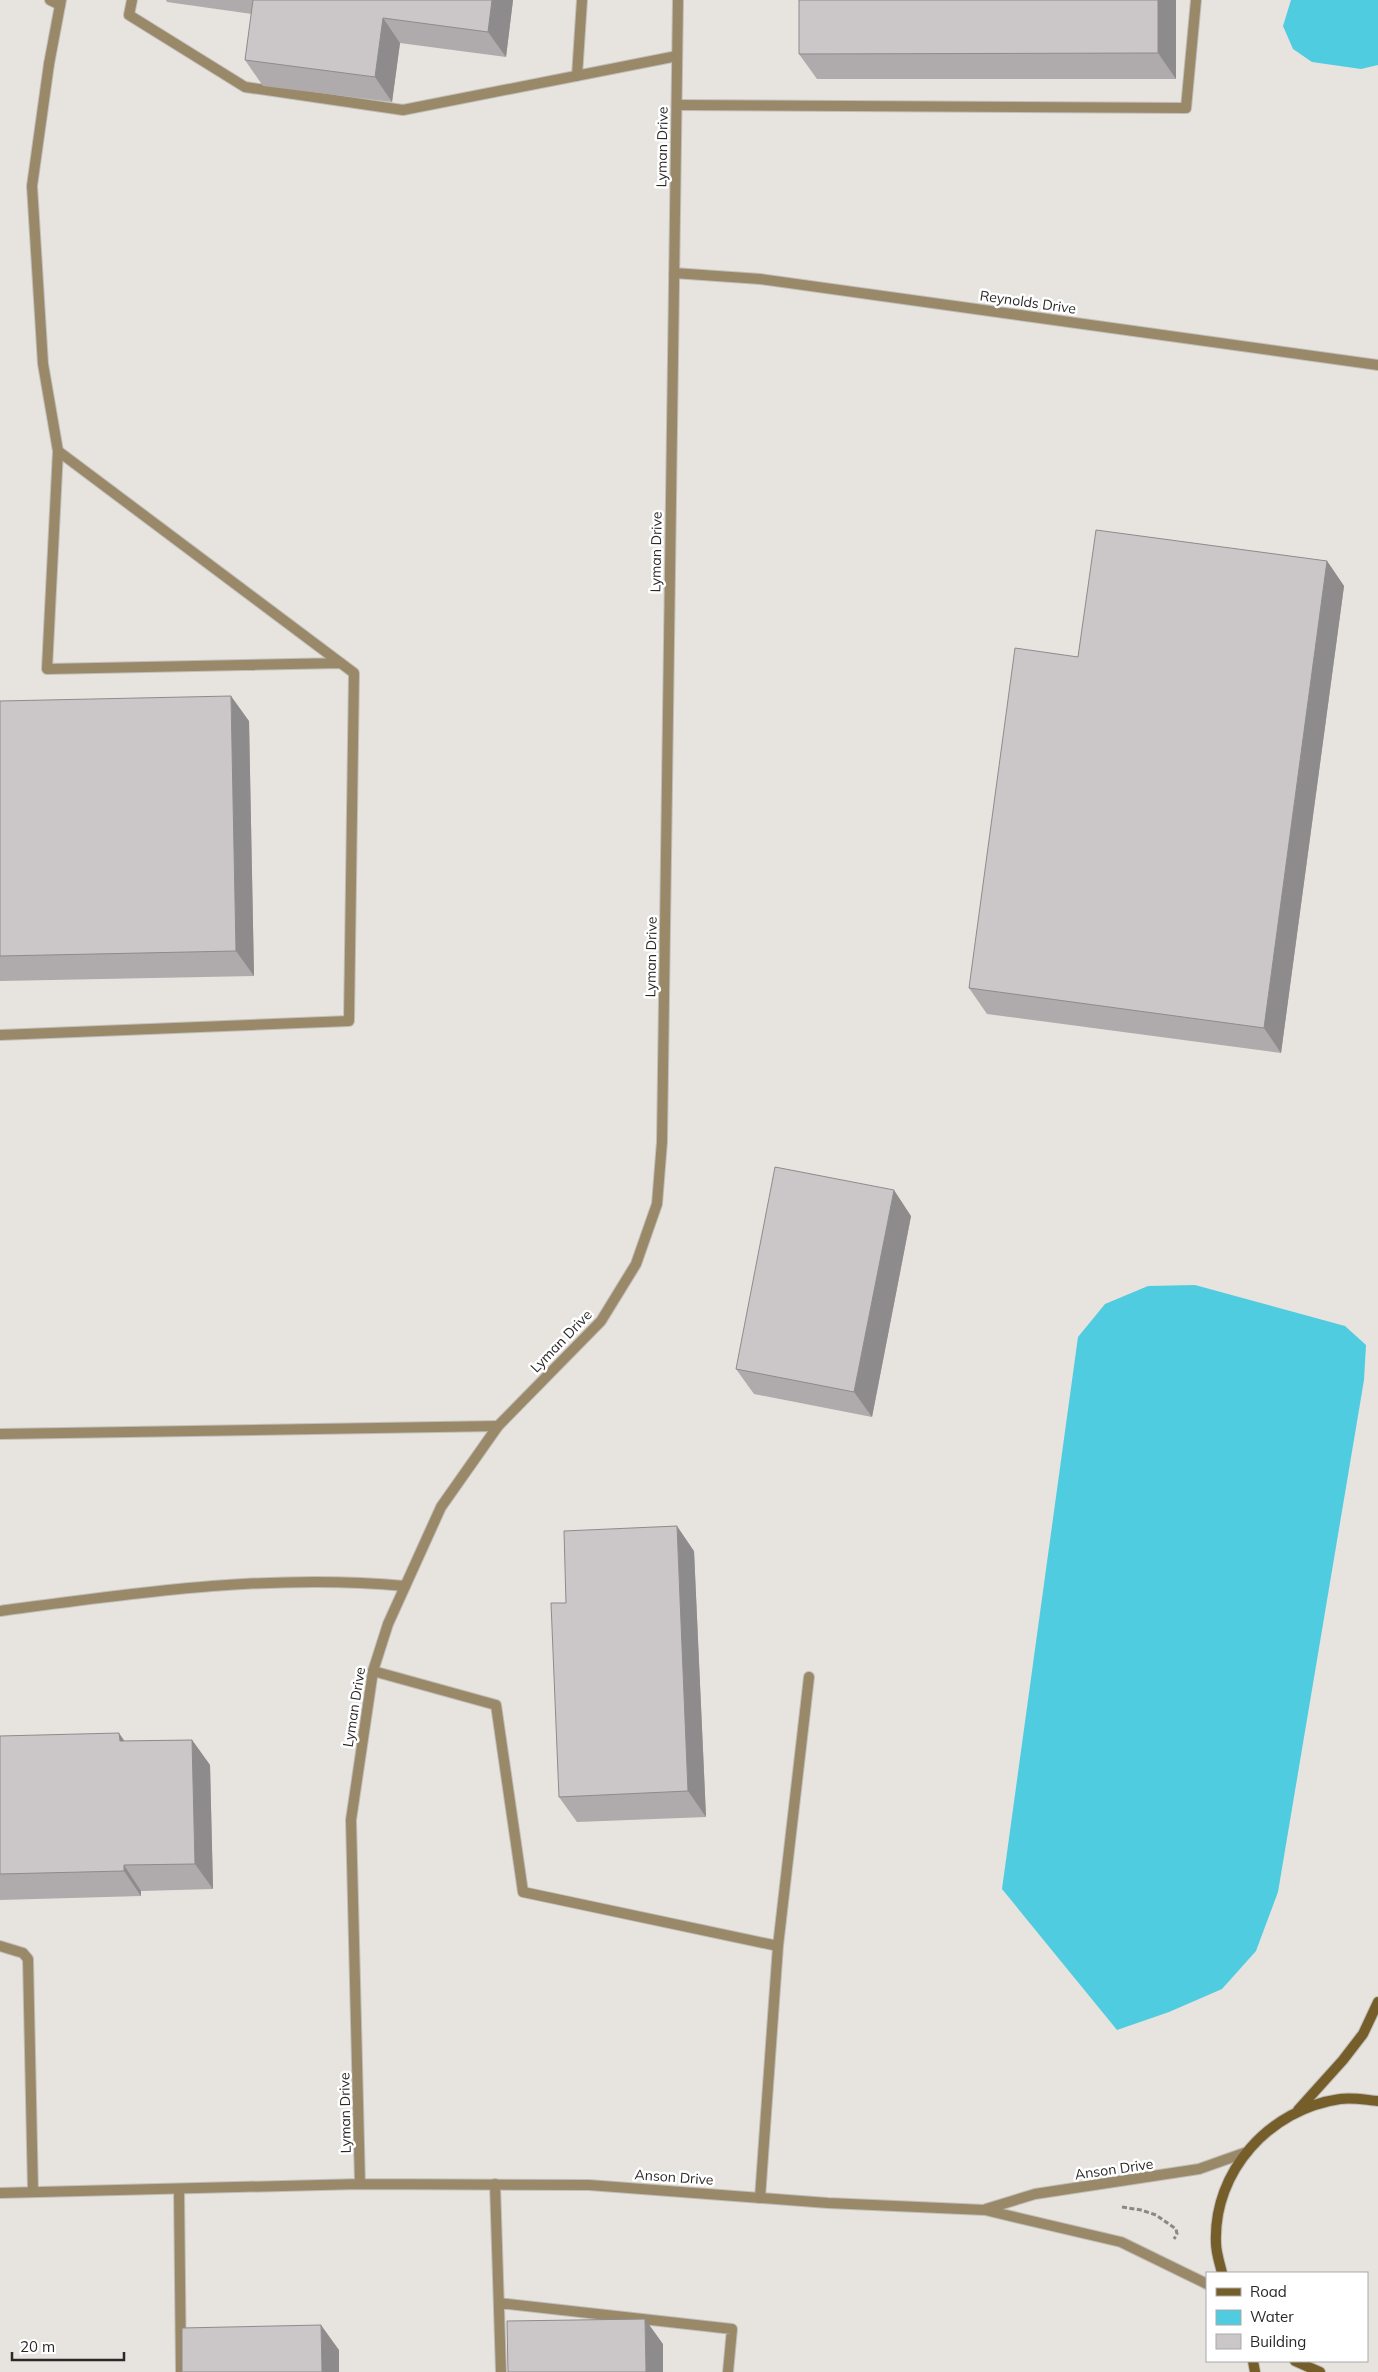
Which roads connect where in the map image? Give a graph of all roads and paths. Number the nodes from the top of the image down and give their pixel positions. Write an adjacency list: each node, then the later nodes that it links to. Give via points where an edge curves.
1 (132, 0): 7 (street, via 129,15 245,87 403,110)
2 (582, 0): 7 (street)
3 (678, 0): 6 (street, Lyman Drive)
4 (1196, 0): 8 (street, via 1186,108)
5 (57, 2): 11 (street, via 32,186 43,364)
6 (677, 56): 7 (street); 8 (street, Lyman Drive)
7 (577, 76)
8 (676, 105): 9 (street, Lyman Drive)
9 (674, 273): 10 (street, Reynolds Drive, via 760,279); 14 (street, Lyman Drive, via 662,1132 657,1204 636,1264 601,1321)
10 (1378, 365)
11 (58, 451): 12 (street); 12 (street, via 47,669)
12 (341, 663): 13 (street, via 354,672 349,1021)
13 (0, 1035)
14 (498, 1426): 15 (street); 16 (street, Lyman Drive, via 441,1507)
15 (0, 1434)
16 (405, 1586): 17 (street, via 356,1581 184,1587); 18 (street, Lyman Drive)
17 (0, 1611)
18 (372, 1671): 21 (street, via 496,1705 522,1892); 26 (street, Lyman Drive, via 351,1820)
19 (810, 1677): 21 (street)
20 (0, 1946): 29 (street, via 23,1953 28,1960)
21 (778, 1946): 31 (street)
22 (1378, 2002): 24 (main road, via 1363,2034)
23 (1378, 2101): 24 (main road, via 1340,2099)
24 (1298, 2110): 25 (main road, via 1263,2133)
25 (1247, 2152): 33 (street, Anson Drive, via 1199,2169 1035,2194); 35 (main road, via 1236,2164 1221,2202 1216,2243)
26 (360, 2184): 27 (street, Anson Drive); 28 (street)
27 (495, 2184): 31 (street, Anson Drive, via 588,2185); 37 (street)
28 (179, 2188): 29 (street); 39 (street)
29 (32, 2192): 30 (street)
30 (0, 2193)
31 (760, 2198): 33 (street, Anson Drive)
32 (1119, 2201): 34 (path, via 1120,2207 1156,2215 1176,2229)
33 (985, 2210): 36 (street, Anson Drive, via 1121,2242)
34 (1172, 2243)
35 (1222, 2272)
36 (1206, 2284)
37 (499, 2303): 40 (street); 41 (street, via 732,2329)
38 (1297, 2362): 42 (main road)
39 (181, 2372)
40 (501, 2372)
41 (728, 2372)
42 (1320, 2372)

